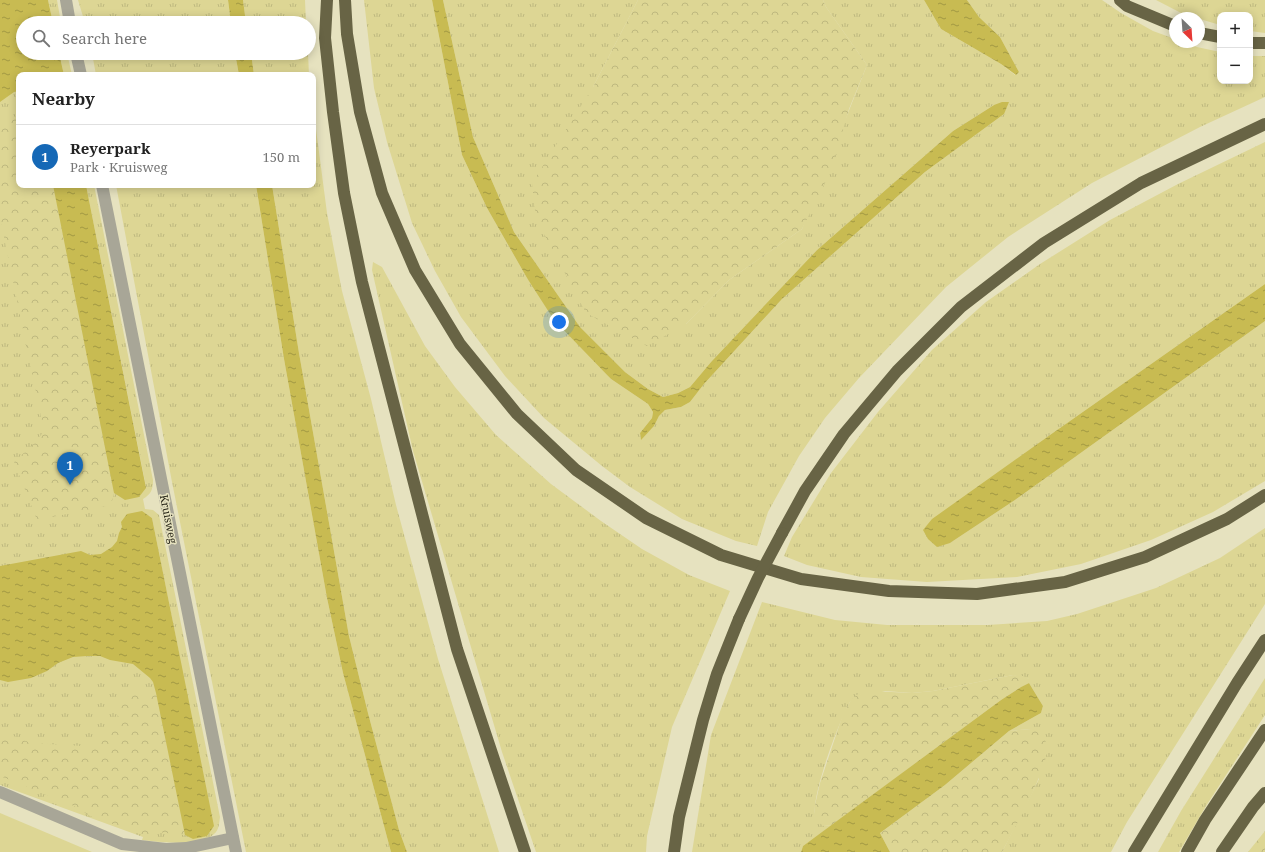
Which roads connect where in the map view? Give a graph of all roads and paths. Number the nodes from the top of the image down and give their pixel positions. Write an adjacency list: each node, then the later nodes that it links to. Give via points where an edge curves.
1 (66, 0): 5 (street)
2 (327, 0): 22 (highway, via 325,38 334,119 344,193 362,282 457,649)
3 (345, 0): 15 (highway, via 347,34 360,112 382,194 415,270 460,344 517,414 576,470 646,518 721,555 801,579 889,592 977,594 1065,582 1145,557 1227,519)
4 (1120, 0): 6 (highway, via 1127,6)
5 (69, 16)
6 (1169, 24)
7 (1205, 34): 8 (highway)
8 (1217, 36)
9 (1253, 43): 10 (highway)
10 (1265, 43)
11 (78, 60): 12 (street)
12 (80, 72)
13 (1265, 124): 23 (highway, bridge, via 1141,183 1044,243 961,307 897,371 844,434 805,491 739,619 717,674 703,720 679,817)
14 (103, 188): 20 (street, Kruisweg)
15 (1265, 495)
16 (1265, 640): 24 (highway)
17 (1265, 730): 25 (highway, via 1205,820)
18 (0, 792): 20 (street, via 122,844 166,849 186,848)
19 (1265, 793): 26 (highway)
20 (233, 838): 21 (street, Kruisweg)
21 (236, 852)
22 (525, 852)
23 (674, 852)
24 (1134, 852)
25 (1187, 852)
26 (1222, 852)

